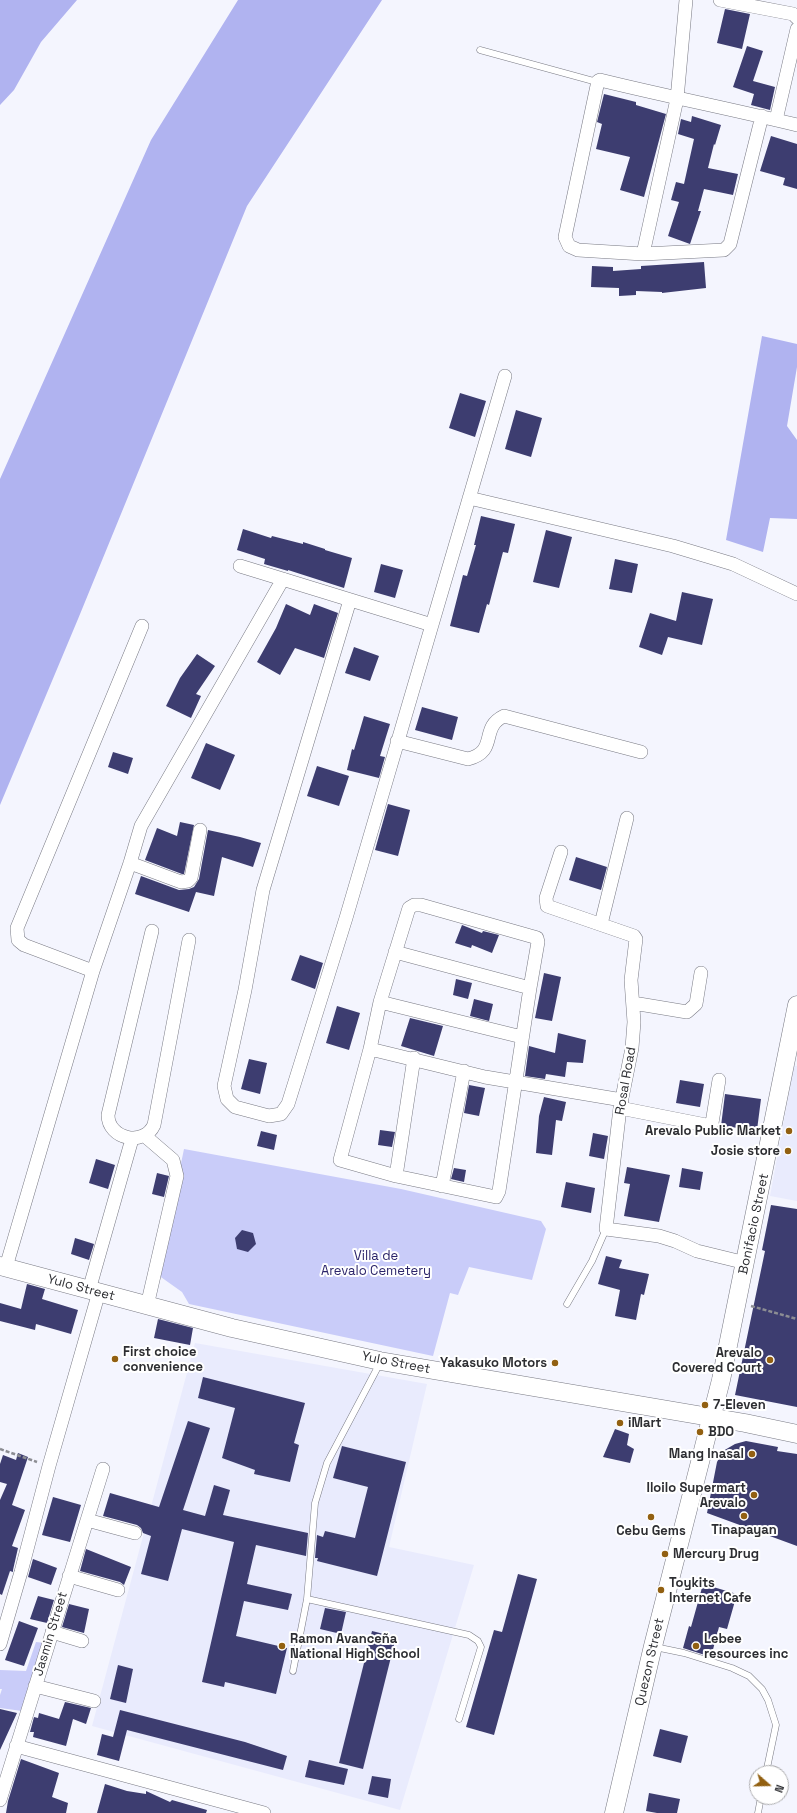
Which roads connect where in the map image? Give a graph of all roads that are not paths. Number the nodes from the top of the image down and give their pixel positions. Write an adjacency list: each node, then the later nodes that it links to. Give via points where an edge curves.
1 (686, 0): 7 (street)
2 (720, 0): 3 (street, via 793,14)
3 (797, 18)
4 (797, 29): 9 (street)
5 (480, 50): 6 (lane)
6 (597, 82): 7 (street, via 600,80); 11 (street, via 565,237 569,246 578,250)
7 (677, 99): 8 (street); 11 (street)
8 (762, 116): 9 (street); 11 (street, via 727,248)
9 (776, 120): 10 (street)
10 (797, 125)
11 (643, 254)
12 (505, 376): 13 (street)
13 (469, 498): 16 (street, via 672,546 733,564); 18 (street)
14 (240, 566): 15 (street)
15 (283, 579): 17 (street); 25 (street, via 141,826)
16 (797, 594)
17 (350, 600): 18 (street); 20 (street, via 263,890 224,1086 227,1099 235,1107 269,1116 281,1114 288,1104 346,918)
18 (432, 625): 20 (street)
19 (142, 626): 30 (street, via 17,928 18,940 24,945)
20 (397, 741): 21 (street, via 468,759 479,756 486,749 491,726 504,716)
21 (641, 752)
22 (627, 818): 26 (street)
23 (200, 830): 25 (street, via 191,878 188,881 181,882)
24 (561, 852): 26 (street, Rosal Road, via 546,898 547,906)
25 (130, 863): 30 (street)
26 (601, 924): 34 (street, Rosal Road, via 636,939 631,980)
27 (152, 931): 45 (street, via 108,1115 112,1129)
28 (189, 940): 44 (street, via 154,1125)
29 (395, 952): 32 (street); 32 (street, via 409,908 421,905 537,938); 33 (street)
30 (93, 971): 50 (street)
31 (701, 973): 34 (street, via 696,1004 687,1012)
32 (530, 988): 36 (street)
33 (380, 1002): 36 (street); 37 (street)
34 (633, 1003): 43 (street, Rosal Road, via 632,1048)
35 (797, 1005): 38 (main road, Bonifacio Street)
36 (522, 1037): 42 (street)
37 (370, 1049): 39 (street); 46 (street, via 340,1160)
38 (793, 1054): 49 (main road, Bonifacio Street)
39 (414, 1058): 40 (street); 46 (street)
40 (464, 1071): 42 (street); 47 (street)
41 (719, 1080): 43 (street, via 714,1117 712,1123 706,1125)
42 (515, 1082): 43 (street); 47 (street, via 496,1197)
43 (621, 1104): 48 (street, Rosal Road)
44 (145, 1136): 45 (street); 53 (street, via 173,1160 177,1176)
45 (132, 1139): 51 (street)
46 (396, 1176): 47 (street)
47 (442, 1186)
48 (606, 1229): 49 (street, via 659,1236 697,1251); 52 (lane, via 592,1261)
49 (746, 1263): 55 (main road, Bonifacio Street, via 721,1380)
50 (3, 1267): 51 (main road, Yulo Street)
51 (94, 1291): 53 (main road, Yulo Street); 65 (street)
52 (567, 1304)
53 (147, 1306): 54 (main road, Yulo Street)
54 (380, 1361): 55 (main road, Yulo Street); 62 (lane, via 324,1472 315,1503)
55 (710, 1418): 56 (main road, Yulo Street); 66 (main road, Quezon Street)
56 (797, 1434)
57 (103, 1469): 58 (street, Jasmin Street)
58 (87, 1520): 59 (street); 60 (street, Jasmin Street)
59 (135, 1533)
60 (69, 1576): 61 (street); 63 (street, Jasmin Street)
61 (118, 1590)
62 (307, 1599): 67 (lane); 70 (lane, via 469,1635 478,1641 481,1647)
63 (52, 1632): 64 (street); 68 (street, Jasmin Street)
64 (82, 1641)
65 (0, 1644)
66 (653, 1646): 72 (lane, via 732,1668 749,1676 762,1689 776,1725); 75 (main road, Quezon Street)
67 (293, 1671)
68 (35, 1686): 69 (street); 71 (street, Jasmin Street)
69 (94, 1701)
70 (459, 1719)
71 (16, 1746): 73 (street, Jasmin Street); 74 (street)
72 (768, 1765)
73 (0, 1800)
74 (260, 1812)
75 (614, 1813)

